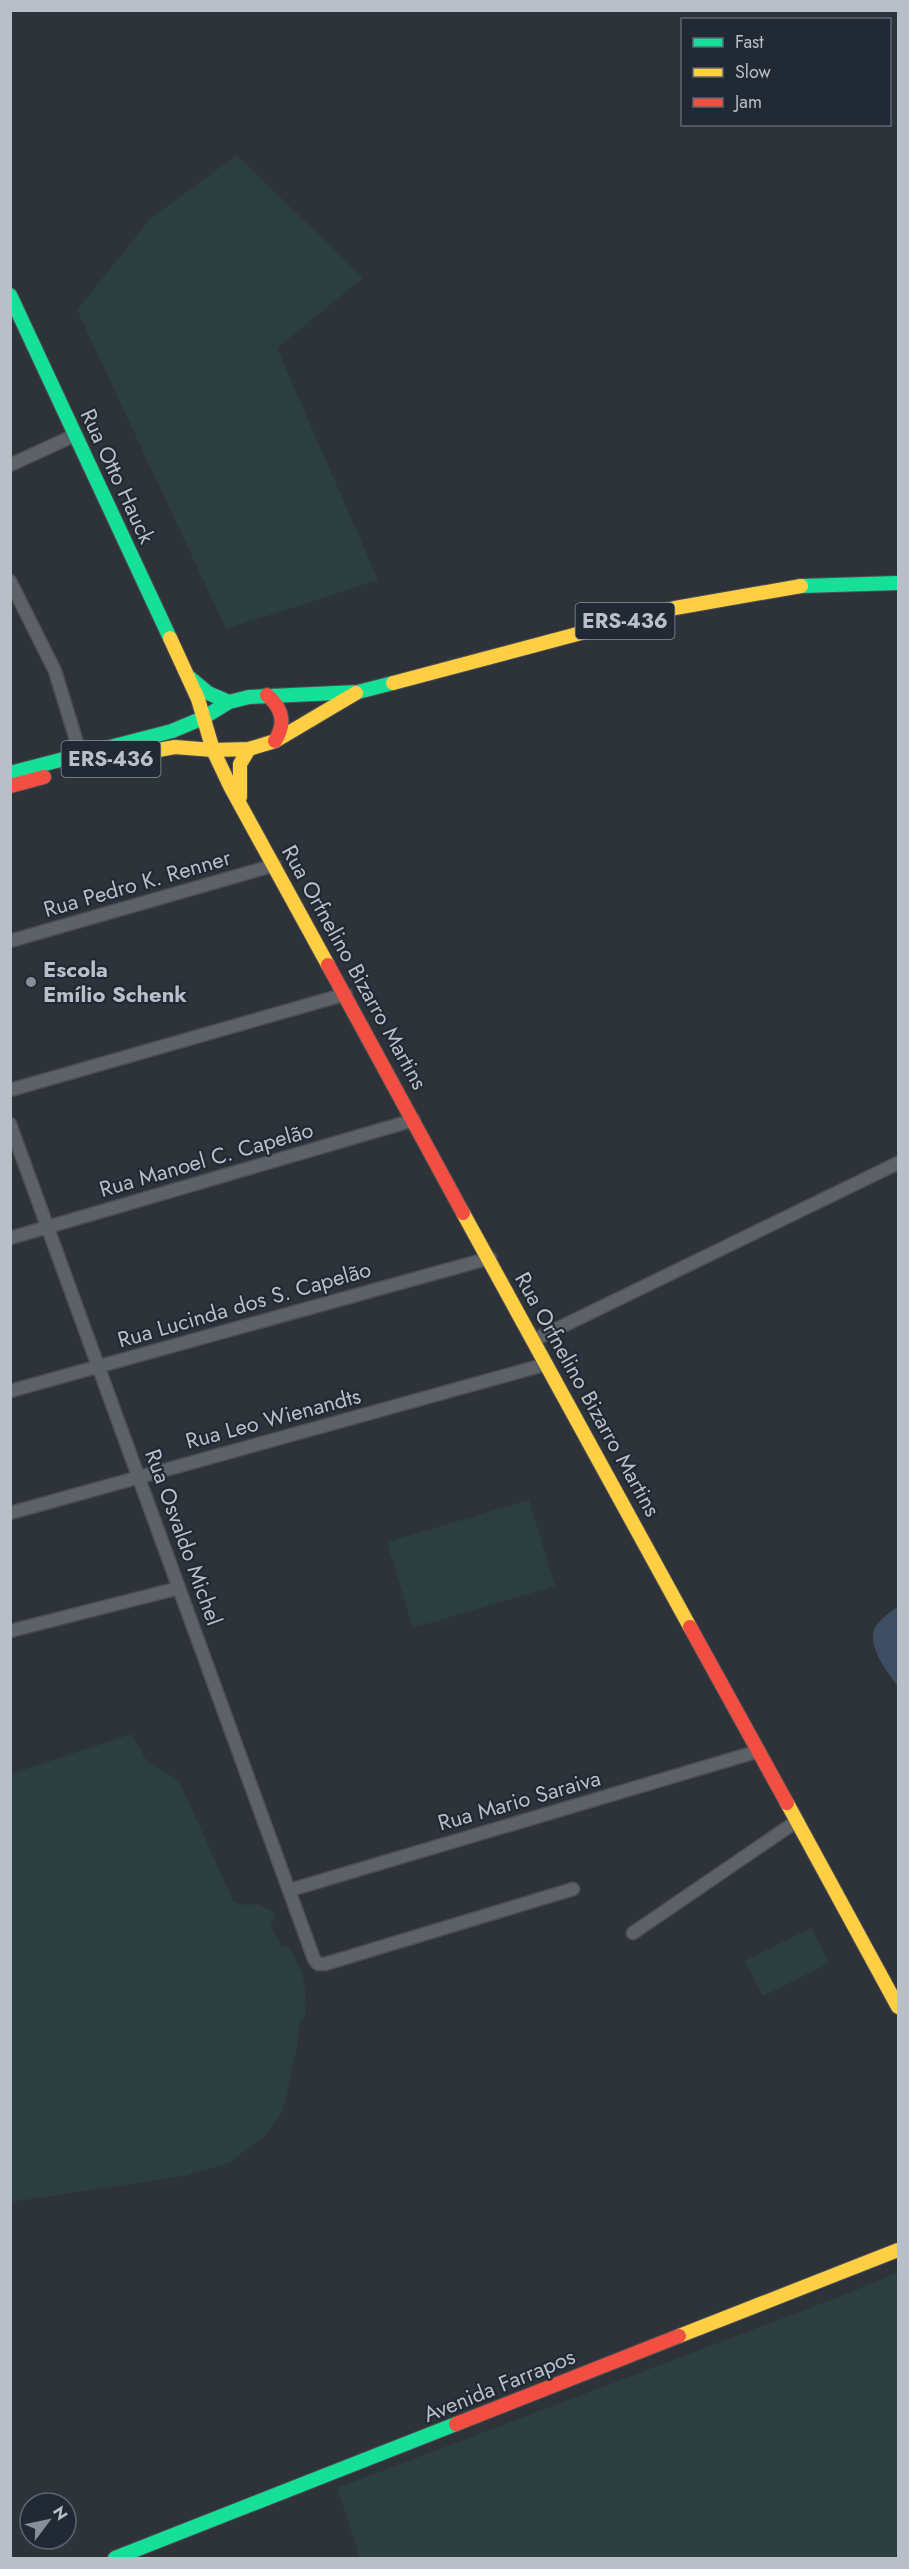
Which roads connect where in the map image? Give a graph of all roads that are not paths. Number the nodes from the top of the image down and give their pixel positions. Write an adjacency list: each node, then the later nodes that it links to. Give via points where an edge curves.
1 (10, 295): 2 (street, Rua Otto Hauck)
2 (15, 315): 3 (street, Rua Otto Hauck)
3 (75, 435): 4 (street); 7 (street, Rua Otto Hauck)
4 (10, 465)
5 (10, 582): 15 (street, via 55,671)
6 (898, 583): 8 (street, ERS-436, via 795,586 739,595 675,608)
7 (187, 675): 10 (street, via 208,693); 11 (street, Rua Orfnelino Bizarro Martins)
8 (358, 692): 9 (street, ERS-436); 12 (street, ERS-436)
9 (267, 695): 10 (street, ERS-436); 12 (street, via 275,701 285,721)
10 (229, 702): 11 (street, ERS-436)
11 (203, 718): 14 (street, Rua Orfnelino Bizarro Martins); 15 (street, ERS-436)
12 (275, 741): 13 (street, ERS-436)
13 (249, 749): 14 (street, ERS-436); 18 (street, Rua Orfnelino Bizarro Martins, via 240,764)
14 (213, 750): 15 (street, ERS-436, via 175,747); 18 (street, Rua Orfnelino Bizarro Martins)
15 (83, 761): 16 (street, ERS-436); 17 (street, ERS-436)
16 (10, 773)
17 (10, 786)
18 (240, 801): 19 (street, Rua Orfnelino Bizarro Martins)
19 (275, 865): 20 (street, Rua Pedro K. Renner); 21 (street, Rua Orfnelino Bizarro Martins)
20 (10, 941)
21 (346, 994): 22 (street); 23 (street, Rua Orfnelino Bizarro Martins)
22 (10, 1090)
23 (414, 1120): 26 (street, Rua Manoel C. Capelão); 28 (street, Rua Orfnelino Bizarro Martins)
24 (10, 1125): 26 (street, Rua Osvaldo Michel)
25 (898, 1163): 29 (street)
26 (48, 1227): 27 (street, Rua Manoel C. Capelão); 31 (street, Rua Osvaldo Michel)
27 (10, 1238)
28 (489, 1258): 29 (street, Rua Orfnelino Bizarro Martins); 31 (street, Rua Lucinda dos S. Capelão)
29 (534, 1340): 30 (street, Rua Orfnelino Bizarro Martins)
30 (548, 1364): 33 (street, Rua Leo Wienandts); 37 (street, Rua Orfnelino Bizarro Martins)
31 (99, 1367): 32 (street, Rua Lucinda dos S. Capelão); 33 (street, Rua Osvaldo Michel)
32 (10, 1391)
33 (139, 1477): 34 (street, Rua Leo Wienandts); 35 (street, Rua Osvaldo Michel)
34 (10, 1513)
35 (180, 1588): 36 (street); 40 (street, Rua Osvaldo Michel)
36 (10, 1631)
37 (759, 1751): 38 (street, Rua Orfnelino Bizarro Martins); 40 (street, Rua Mario Saraiva)
38 (797, 1821): 41 (street); 42 (street, Rua Orfnelino Bizarro Martins)
39 (573, 1889): 40 (street, Rua Osvaldo Michel, via 325,1964 314,1959)
40 (290, 1890)
41 (633, 1933)
42 (898, 2007)
43 (898, 2250): 44 (street, Avenida Farrapos)
44 (115, 2559)

